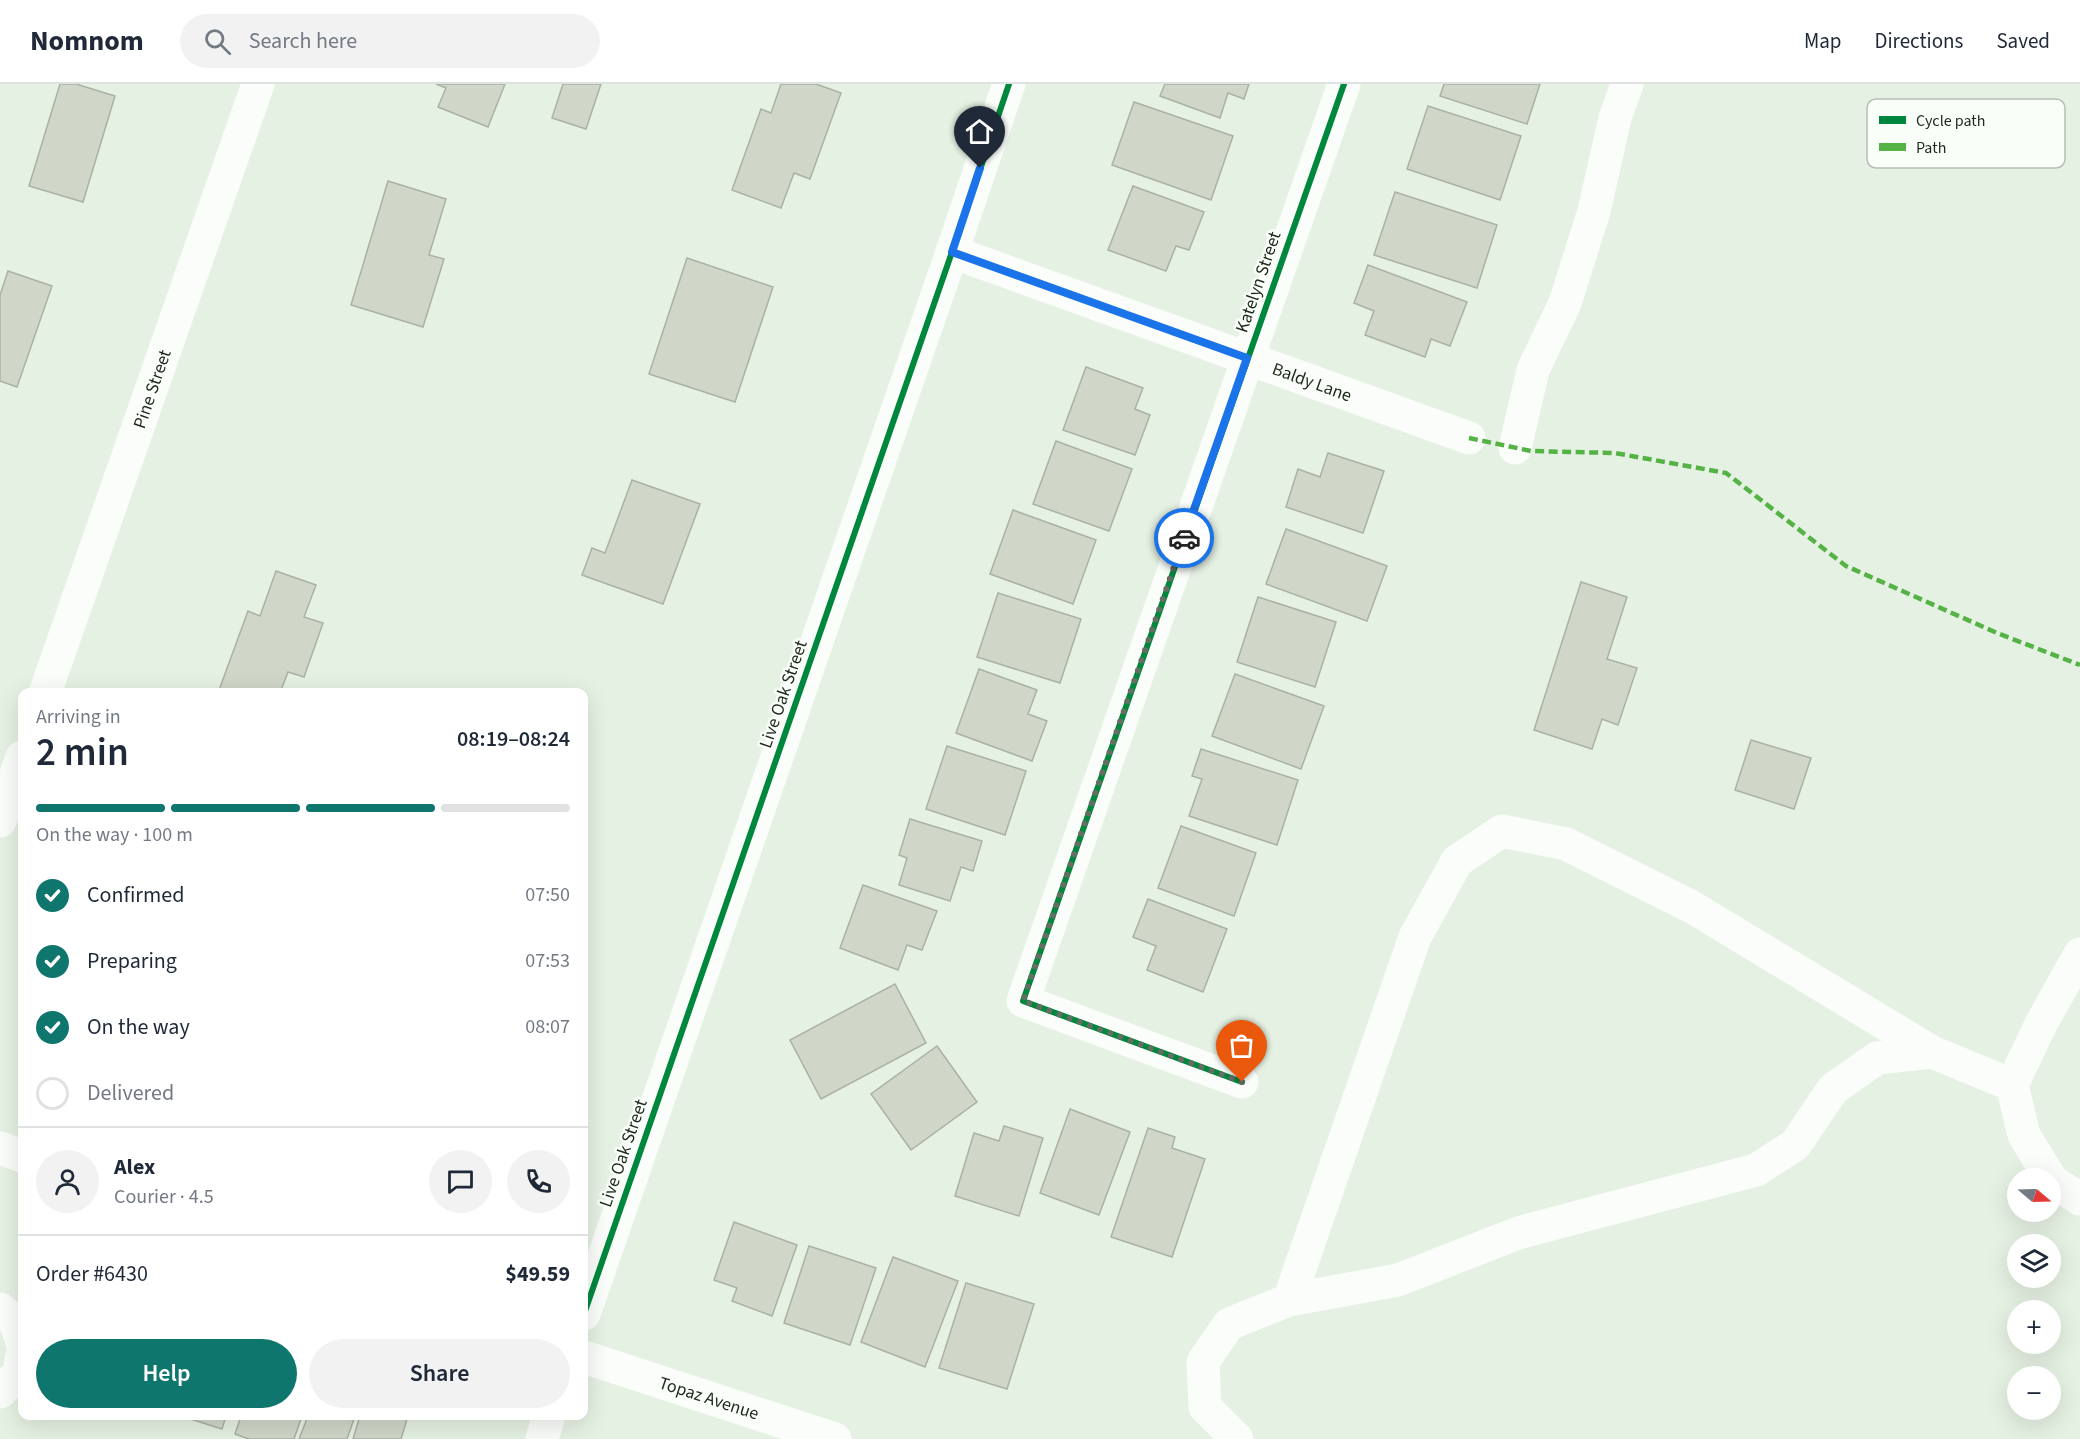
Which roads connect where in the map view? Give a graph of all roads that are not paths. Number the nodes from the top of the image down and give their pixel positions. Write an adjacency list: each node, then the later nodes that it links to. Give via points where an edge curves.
1 (258, 84): 9 (street, Pine Street)
2 (1009, 84): 5 (street, Live Oak Street)
3 (1344, 84): 6 (street, Katelyn Street)
4 (1627, 84): 8 (street, via 1615,118 1594,211 1565,303 1533,370)
5 (952, 252): 6 (street, Baldy Lane); 20 (street, Live Oak Street)
6 (1247, 358): 7 (street, Baldy Lane); 14 (street, Katelyn Street, via 1023,1001)
7 (1469, 438)
8 (1515, 448)
9 (47, 688)
10 (18, 769): 11 (street)
11 (0, 821)
12 (2080, 954): 15 (street)
13 (1932, 1052): 15 (street); 19 (street, via 1877,1058 1833,1089 1795,1145 1756,1170 1518,1233 1398,1280); 19 (street, via 1692,907 1566,844 1502,831 1457,861 1415,938)
14 (1242, 1082)
15 (2012, 1085): 18 (street, via 2024,1135 2052,1181)
16 (0, 1148): 17 (street)
17 (18, 1155)
18 (2080, 1199)
19 (1289, 1300): 29 (street, via 1229,1324 1203,1362 1205,1407)
20 (588, 1302)
21 (0, 1310): 22 (street, via 16,1323)
22 (18, 1330)
23 (588, 1358): 28 (street, Topaz Avenue)
24 (18, 1374): 25 (street)
25 (0, 1392)
26 (548, 1420): 27 (street)
27 (542, 1439)
28 (835, 1439)
29 (1237, 1439)

